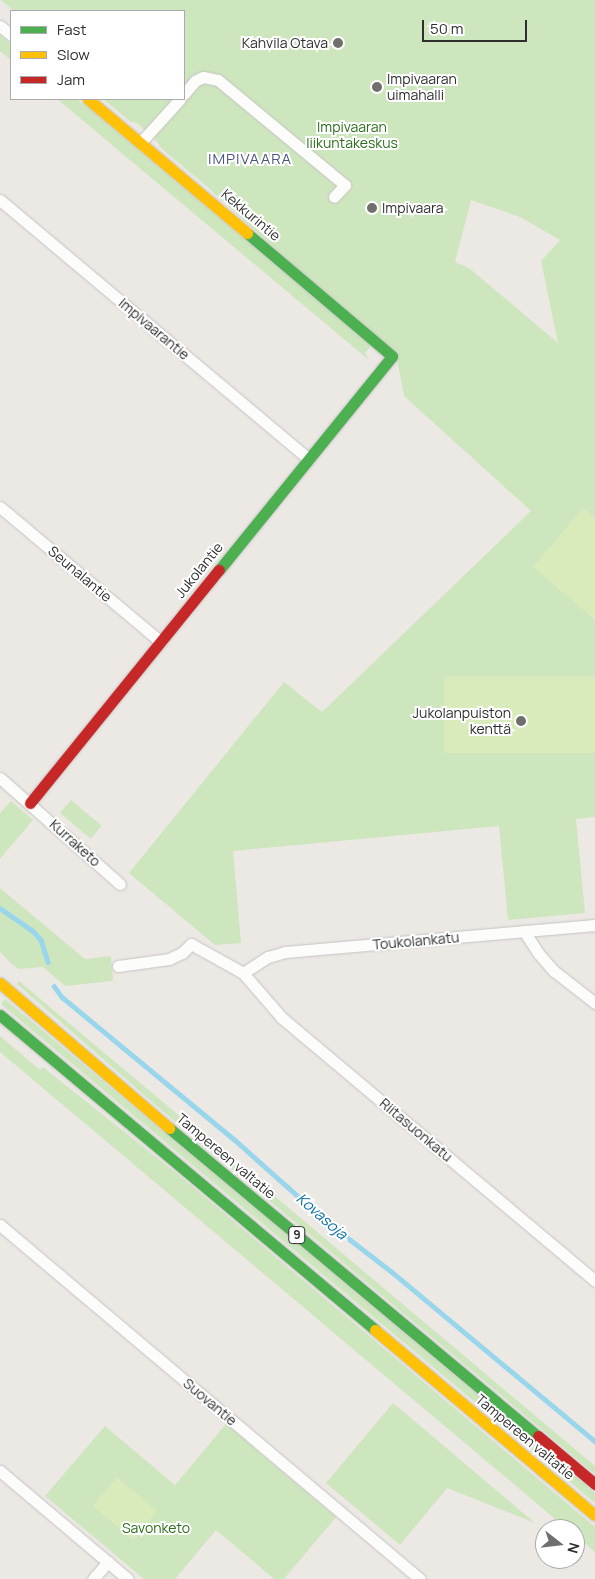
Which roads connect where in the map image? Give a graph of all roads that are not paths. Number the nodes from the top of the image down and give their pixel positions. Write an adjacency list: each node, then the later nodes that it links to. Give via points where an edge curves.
1 (0, 26): 2 (street)
2 (10, 34)
3 (185, 93): 7 (street, via 203,77 218,80 345,185)
4 (89, 100): 6 (main road, Kekkurintie)
5 (179, 100): 6 (street)
6 (141, 142): 9 (main road, Kekkurintie)
7 (334, 197)
8 (0, 200): 10 (street, Impivaarantie)
9 (392, 356): 10 (main road, Jukolantie)
10 (309, 459): 12 (main road, Jukolantie)
11 (0, 507): 12 (street, Seunalantie)
12 (161, 642): 14 (main road, Jukolantie)
13 (0, 778): 14 (street, Kurraketo)
14 (30, 803): 15 (street, Kurraketo)
15 (120, 884)
16 (595, 925): 17 (street, Toukolankatu)
17 (524, 931): 19 (street, Toukolankatu, via 285,952 268,957); 21 (street, via 551,968)
18 (118, 966): 19 (street, Riitasuonkatu, via 169,960 191,944)
19 (242, 973): 24 (street, Riitasuonkatu, via 282,1018)
20 (0, 984): 26 (main road, Tampereen valtatie / 9)
21 (595, 1003)
22 (0, 1015): 27 (main road, Tampereen valtatie / 9)
23 (0, 1225): 31 (street, Suovantie)
24 (595, 1281)
25 (0, 1471): 28 (street)
26 (595, 1484)
27 (595, 1515)
28 (108, 1562): 29 (street); 30 (street)
29 (94, 1579)
30 (128, 1579)
31 (420, 1579)

